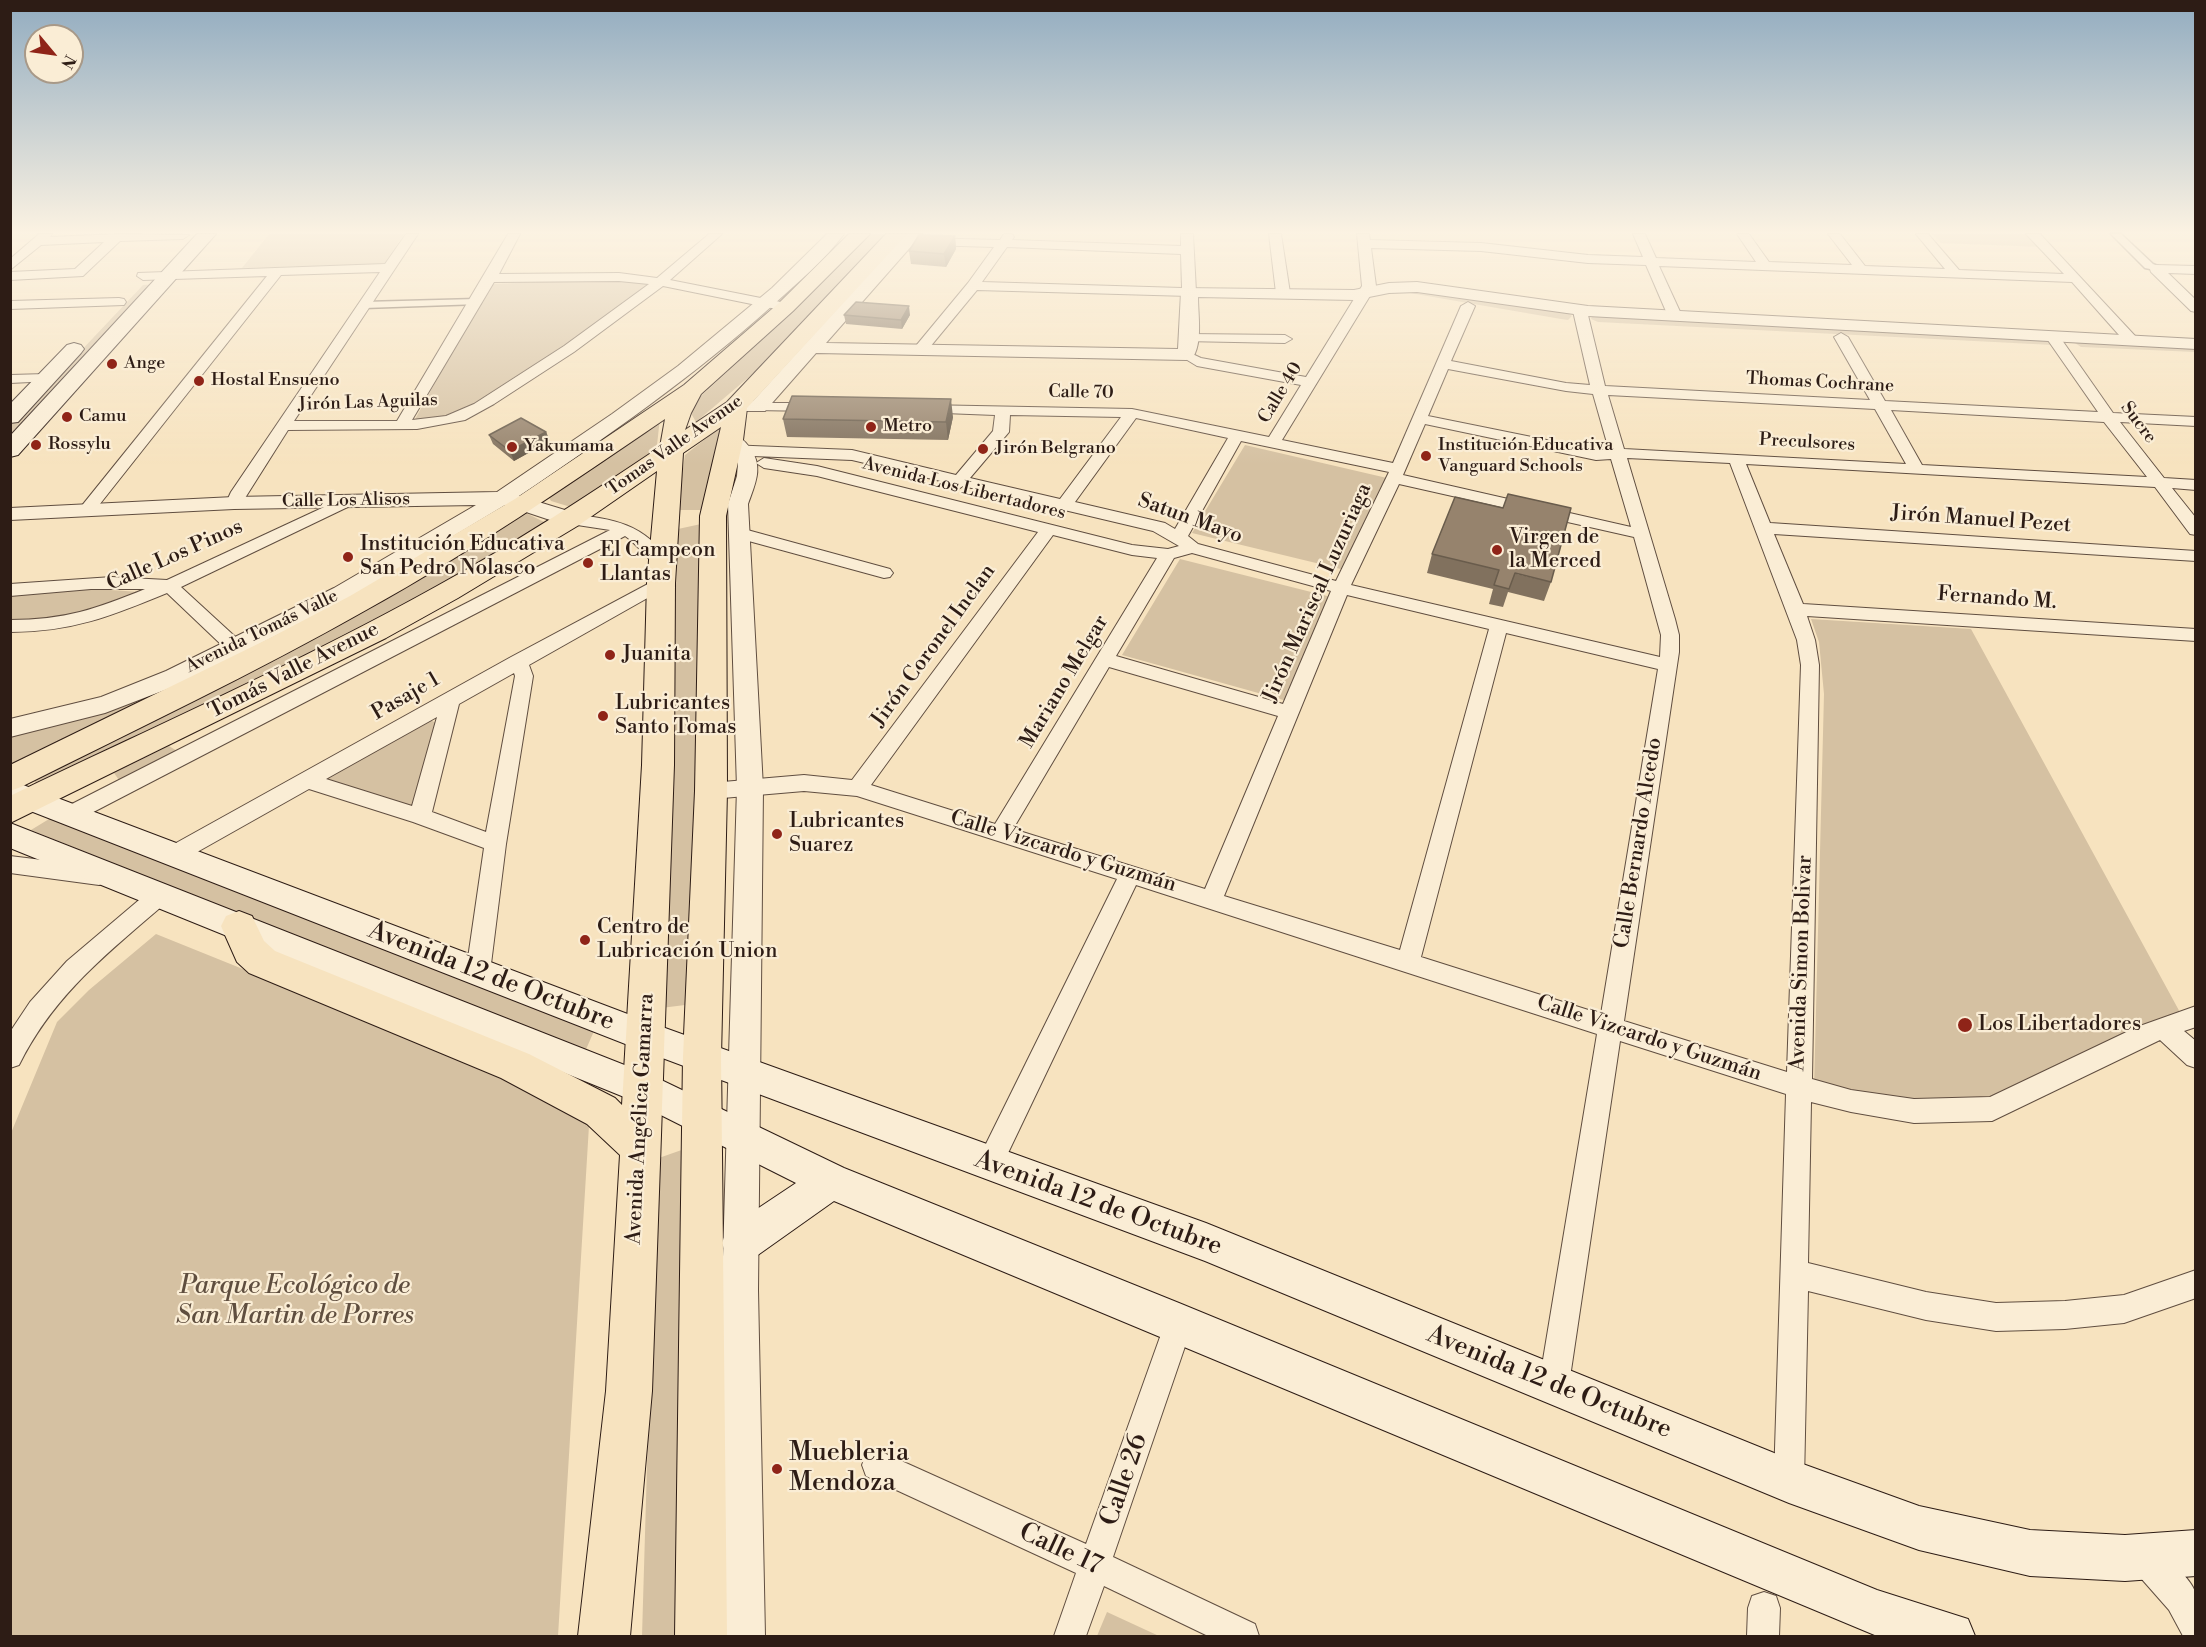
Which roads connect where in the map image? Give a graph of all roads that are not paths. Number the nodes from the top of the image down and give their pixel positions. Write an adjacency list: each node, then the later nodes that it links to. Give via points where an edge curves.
1 (111, 311): 21 (main road)
2 (136, 311): 52 (main road)
3 (245, 311): 70 (street)
4 (360, 311): 49 (street)
5 (471, 311): 48 (street)
6 (624, 311): 48 (street, Jirón Las Aguilas, via 475,409 439,422)
7 (768, 311): 65 (street, Avenida Tomás Valle)
8 (770, 311): 36 (main road, Tomas Valle Avenue)
9 (836, 311): 39 (main road, Tomas Valle Avenue)
10 (844, 311): 27 (street)
11 (953, 311): 29 (street)
12 (1189, 311): 30 (street)
13 (1354, 311): 35 (street, Calle 40)
14 (1466, 311): 32 (street, Jirón Mariscal Luzuriaga)
15 (1518, 311): 20 (street)
16 (1547, 311): 20 (street)
17 (1673, 311): 19 (street)
18 (2105, 311): 25 (street)
19 (1675, 316): 20 (street); 26 (street)
20 (1581, 317): 23 (street); 37 (street, Calle Bernardo Alcedo)
21 (100, 322)
22 (86, 337): 33 (main road)
23 (1841, 337): 26 (street); 38 (street)
24 (1285, 339): 30 (street)
25 (2132, 341): 26 (street); 28 (street)
26 (2057, 342): 31 (street); 45 (street, Sucre)
27 (818, 343): 29 (street); 39 (street)
28 (2196, 344)
29 (925, 346): 30 (street)
30 (1187, 347): 35 (street, via 1197,362)
31 (2196, 354)
32 (1444, 364): 37 (street, Thomas Cochrane); 46 (street, Jirón Mariscal Luzuriaga)
33 (46, 378): 34 (street); 44 (main road)
34 (10, 380)
35 (1310, 382): 51 (street, Calle 40)
36 (692, 390): 53 (main road, Avenida Angélica Gamarra, via 679,413); 65 (main road, Tomas Valle Avenue)
37 (1599, 390): 38 (street, Thomas Cochrane); 56 (street, Calle Bernardo Alcedo)
38 (1880, 406): 45 (street, Thomas Cochrane); 58 (street)
39 (747, 407): 40 (street); 53 (main road, Tomas Valle Avenue); 54 (main road)
40 (831, 408)
41 (911, 409): 42 (street, Calle 70)
42 (1003, 411): 43 (street, Calle 70); 61 (street, via 1001,432)
43 (1132, 413): 50 (street, Calle 70); 68 (street)
44 (10, 417)
45 (2109, 418): 47 (street, Thomas Cochrane); 62 (street, Sucre)
46 (1420, 419): 56 (street, Preculsores, via 1596,455); 60 (street, Jirón Mariscal Luzuriaga)
47 (2196, 422)
48 (402, 425): 49 (street, Jirón Las Aguilas)
49 (284, 426): 66 (street)
50 (1237, 435): 51 (street, Calle 70); 79 (street)
51 (1274, 443): 60 (street, Calle 70)
52 (10, 450)
53 (672, 450): 72 (main road, Tomas Valle Avenue); 82 (main road, Avenida Angélica Gamarra)
54 (735, 454): 55 (street, Satun Mayo); 59 (street, Avenida Los Libertadores); 69 (main road)
55 (842, 454): 59 (street); 61 (street, Satun Mayo)
56 (1617, 454): 57 (street, Preculsores); 78 (street, Calle Bernardo Alcedo)
57 (1736, 458): 58 (street, Preculsores); 73 (street, Avenida Simon Bolivar)
58 (1917, 469): 62 (street, Preculsores)
59 (825, 474): 67 (street, Avenida Los Libertadores)
60 (1396, 474): 78 (street, Calle 70); 85 (street, Jirón Mariscal Luzuriaga)
61 (961, 479): 67 (street); 68 (street, Satun Mayo)
62 (2158, 483): 63 (street, Preculsores); 76 (street, Sucre)
63 (2196, 485)
64 (350, 500): 65 (street, Calle Los Alisos); 66 (street, Calle Los Alisos); 84 (street, Calle Los Pinos)
65 (514, 501): 72 (street, Calle Los Alisos); 91 (street, Avenida Tomás Valle); 102 (main road, Tomás Valle Avenue, via 360,602)
66 (234, 503): 70 (street, Calle Los Alisos)
67 (941, 504): 75 (street, Avenida Los Libertadores)
68 (1065, 504): 79 (street, Satun Mayo, via 1159,528)
69 (727, 505): 77 (street); 101 (main road, via 713,516)
70 (86, 511): 71 (street, Calle Los Alisos)
71 (10, 514)
72 (570, 519): 74 (street, Calle Los Alisos); 102 (main road, Tomás Valle Avenue, via 376,631)
73 (1764, 528): 81 (street, Jirón Manuel Pezet); 87 (street, Avenida Simon Bolivar)
74 (626, 529): 82 (street, Calle Los Alisos, via 652,548); 103 (street)
75 (1048, 530): 80 (street, Avenida Los Libertadores, via 1132,550); 100 (street, Jirón Coronel Inclan)
76 (2196, 530)
77 (740, 533): 83 (street); 99 (street)
78 (1641, 534): 94 (street, Calle Bernardo Alcedo, via 1670,635)
79 (1185, 542): 80 (street, Avenida Los Libertadores); 85 (street, Satun Mayo)
80 (1168, 554): 92 (street, Mariano Melgar)
81 (2196, 556)
82 (662, 573): 93 (street, Pasaje 1); 120 (main road, Avenida Angélica Gamarra, via 658,765)
83 (884, 573)
84 (169, 586): 86 (street); 89 (street, Calle Los Pinos, via 99,614 46,626); 91 (street)
85 (1341, 588): 88 (street, Satun Mayo); 96 (street, Jirón Mariscal Luzuriaga)
86 (10, 590)
87 (1796, 609): 90 (street, Fernando M.); 125 (street, Avenida Simon Bolivar, via 1806,640 1811,689)
88 (1499, 625): 94 (street, Satun Mayo); 115 (street)
89 (10, 626)
90 (2196, 635)
91 (235, 647): 97 (street, Avenida Tomás Valle, via 125,697)
92 (1106, 660): 96 (street); 105 (street, Mariano Melgar)
93 (518, 661): 95 (street, Pasaje 1); 107 (street, via 524,676)
94 (1668, 665): 118 (street, Calle Bernardo Alcedo)
95 (451, 699): 98 (street, Pasaje 1); 104 (street)
96 (1289, 712): 113 (street, Jirón Mariscal Luzuriaga)
97 (10, 728)
98 (308, 782): 104 (street); 108 (street, Pasaje 1)
99 (750, 788): 100 (street, Calle Vizcardo y Guzmán, via 804,783); 101 (street, Calle Vizcardo y Guzmán); 124 (street)
100 (857, 788): 105 (street, Calle Vizcardo y Guzmán)
101 (711, 791): 122 (main road)
102 (16, 795): 103 (main road, Avenida 12 de Octubre)
103 (71, 814): 108 (main road, Avenida 12 de Octubre)
104 (420, 816): 107 (street)
105 (1001, 832): 110 (street, Calle Vizcardo y Guzmán)
106 (10, 835): 111 (main road, Avenida 12 de Octubre)
107 (495, 844): 116 (street)
108 (175, 855): 116 (main road, Avenida 12 de Octubre)
109 (10, 864): 111 (street)
110 (1131, 874): 113 (street, Calle Vizcardo y Guzmán); 130 (street)
111 (115, 878): 112 (main road, Avenida 12 de Octubre)
112 (160, 895): 114 (main road, Avenida 12 de Octubre); 121 (street, via 58,984 20,1034)
113 (1212, 899): 115 (street, Calle Vizcardo y Guzmán)
114 (238, 926): 126 (main road, Avenida 12 de Octubre); 129 (main road, via 250,951 262,962 515,1066 593,1106)
115 (1408, 962): 118 (street, Calle Vizcardo y Guzmán)
116 (478, 972): 120 (main road, Avenida 12 de Octubre)
117 (2196, 1016): 119 (street, Calle Vizcardo y Guzmán)
118 (1609, 1026): 125 (street, Calle Vizcardo y Guzmán); 136 (street, Calle Bernardo Alcedo)
119 (2164, 1029): 123 (street); 125 (street, Calle Vizcardo y Guzmán, via 1992,1109 1914,1111)
120 (645, 1036): 122 (main road, Avenida 12 de Octubre); 126 (main road, Avenida Angélica Gamarra)
121 (10, 1057)
122 (702, 1057): 124 (main road, Avenida 12 de Octubre); 127 (main road)
123 (2196, 1057)
124 (746, 1074): 128 (street); 130 (main road, Avenida 12 de Octubre)
125 (1798, 1087): 133 (street, Avenida Simon Bolivar)
126 (642, 1088): 127 (main road, Avenida 12 de Octubre); 129 (main road, Avenida Angélica Gamarra)
127 (703, 1118): 128 (main road, Avenida 12 de Octubre); 144 (main road)
128 (743, 1139): 131 (main road, Avenida 12 de Octubre); 132 (street)
129 (639, 1147): 143 (main road, Avenida Angélica Gamarra, via 628,1391)
130 (989, 1165): 136 (main road, Avenida 12 de Octubre, via 1206,1242)
131 (831, 1182): 132 (main road); 135 (main road, Avenida 12 de Octubre)
132 (741, 1243): 145 (street)
133 (1793, 1272): 134 (street, via 1926,1306 1996,1317 2124,1309); 138 (street, Avenida Simon Bolivar)
134 (2196, 1284)
135 (1179, 1323): 141 (street, Calle 26); 148 (main road, Avenida 12 de Octubre, via 1877,1613)
136 (1554, 1384): 138 (main road, Avenida 12 de Octubre)
137 (876, 1465): 141 (street, Calle 17)
138 (1789, 1481): 140 (main road, Avenida 12 de Octubre, via 1918,1528 2030,1553)
139 (2196, 1553): 140 (main road, Avenida 12 de Octubre)
140 (2143, 1557): 142 (street, via 2178,1596)
141 (1095, 1565): 146 (street, Calle 26); 147 (street, Calle 17)
142 (2196, 1629)
143 (604, 1636)
144 (701, 1636)
145 (744, 1636)
146 (1070, 1636)
147 (1243, 1636)
148 (1951, 1636)

